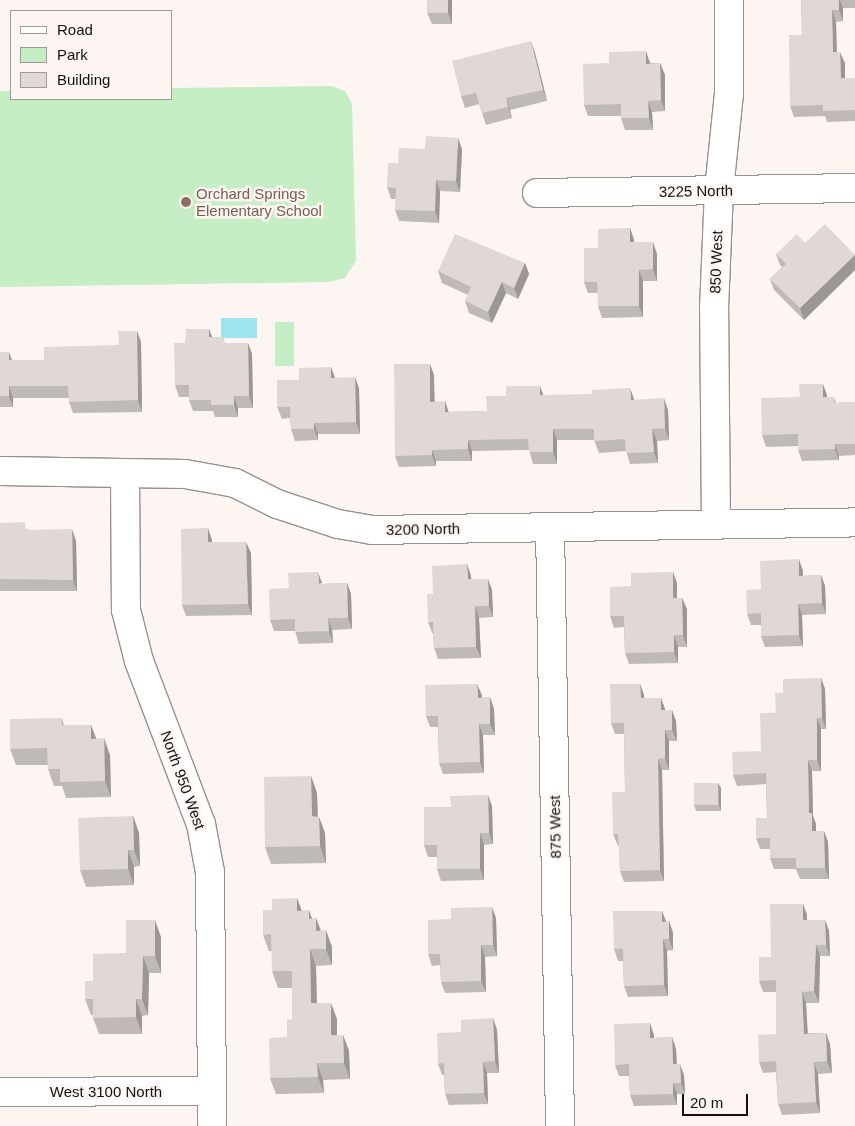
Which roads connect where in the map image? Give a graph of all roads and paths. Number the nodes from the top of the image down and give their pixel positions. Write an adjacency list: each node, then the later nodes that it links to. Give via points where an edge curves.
1 (729, 0): 3 (street, 850 West, via 729,94)
2 (855, 188): 3 (street, 3225 North)
3 (719, 190): 4 (street, 3225 North); 8 (street, 850 West, via 714,309)
4 (537, 193)
5 (0, 471): 6 (street, 3200 North)
6 (125, 473): 9 (street, 3200 North, via 186,474 235,483 277,504 338,524 372,530); 10 (street, North 950 West, via 126,610 138,662 201,824 210,872)
7 (855, 522): 8 (street, 3200 North)
8 (716, 525): 9 (street, 3200 North)
9 (550, 527): 13 (street, 875 West)
10 (212, 1091): 11 (street, West 3100 North); 12 (street, North 950 West)
11 (0, 1092)
12 (212, 1123)
13 (560, 1126)

